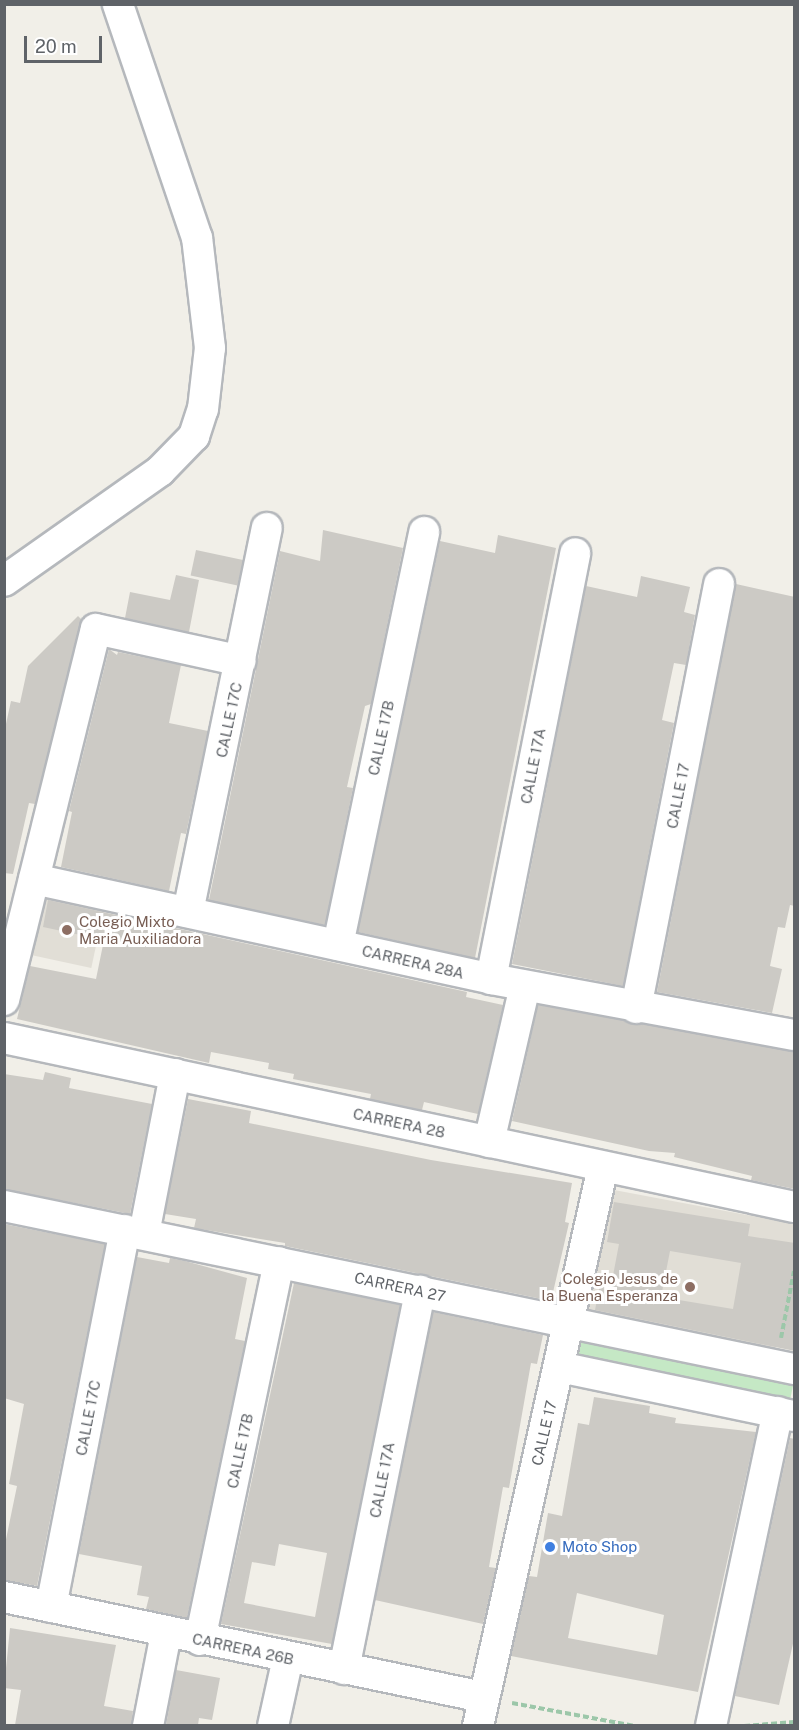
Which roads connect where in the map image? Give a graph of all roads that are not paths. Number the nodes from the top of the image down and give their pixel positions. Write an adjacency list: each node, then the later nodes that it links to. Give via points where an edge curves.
1 (118, 4): 5 (street, via 197,238 210,348 203,410 194,436 160,471)
2 (267, 528): 7 (street, CALLE 17C)
3 (424, 532): 10 (street, CALLE 17B)
4 (575, 553): 11 (street, CALLE 17A)
5 (4, 581)
6 (719, 584): 14 (street, CALLE 17)
7 (241, 661): 8 (street, via 96,629); 9 (street, CALLE 17C)
8 (34, 879): 9 (street, CARRERA 28A); 13 (street)
9 (188, 912): 10 (street, CARRERA 28A)
10 (339, 945): 11 (street, CARRERA 28A)
11 (491, 979): 12 (street, CARRERA 28A)
12 (525, 986): 14 (street, CARRERA 28A); 18 (street)
13 (4, 1000)
14 (636, 1008): 15 (street, CARRERA 28A)
15 (793, 1027)
16 (4, 1038): 17 (street, CARRERA 28)
17 (175, 1074): 18 (street, CARRERA 28); 22 (street, CALLE 17C)
18 (489, 1142): 19 (street, CARRERA 28)
19 (603, 1167): 21 (street, CARRERA 28); 25 (street, CALLE 17)
20 (4, 1206): 22 (street, CARRERA 27)
21 (795, 1207)
22 (134, 1232): 23 (street, CARRERA 27); 30 (street, CALLE 17C)
23 (279, 1262): 24 (street, CARRERA 27); 32 (street, CALLE 17B)
24 (420, 1291): 25 (street, CARRERA 27); 34 (street, CALLE 17A)
25 (568, 1324): 26 (street, CALLE 17); 27 (street, CARRERA 27)
26 (559, 1367): 28 (street); 35 (street, CALLE 17)
27 (785, 1367)
28 (786, 1414): 38 (street)
29 (4, 1598): 30 (street, CARRERA 26B)
30 (51, 1607): 31 (street, CARRERA 26B)
31 (166, 1633): 32 (street, CARRERA 26B); 36 (street)
32 (200, 1640): 33 (street, CARRERA 26B)
33 (288, 1658): 34 (street, CARRERA 26B); 37 (street)
34 (344, 1669): 35 (street, CARRERA 26B)
35 (480, 1711)
36 (148, 1725)
37 (273, 1725)
38 (711, 1725)

